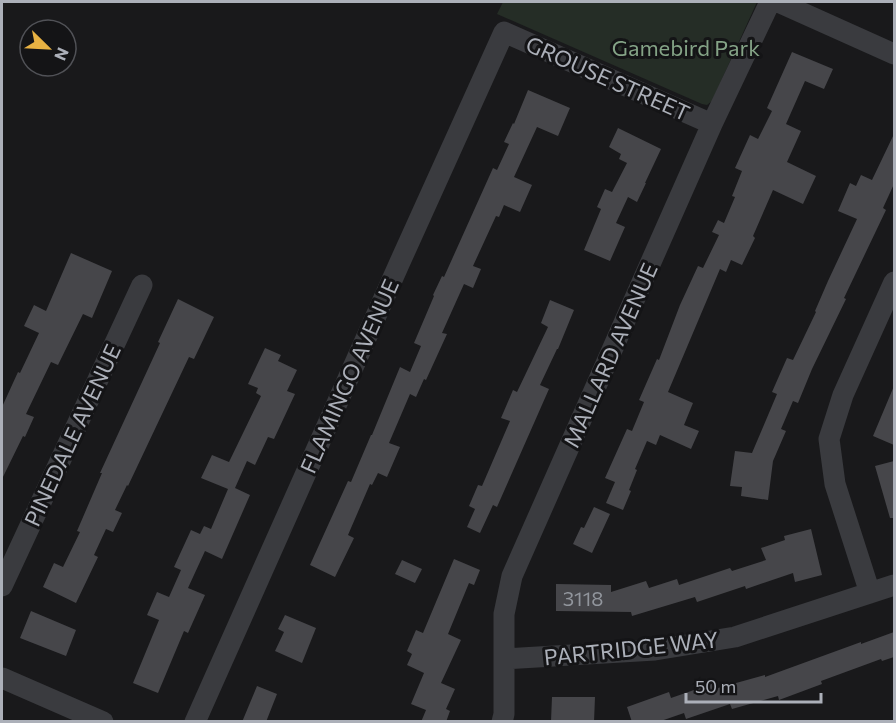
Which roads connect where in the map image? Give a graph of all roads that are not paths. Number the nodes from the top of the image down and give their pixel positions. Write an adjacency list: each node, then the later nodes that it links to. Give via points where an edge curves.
1 (770, 2): 5 (street, MALLARD AVENUE)
2 (778, 2): 4 (street)
3 (504, 32): 5 (street, GROUSE STREET); 14 (street, FLAMINGO AVENUE)
4 (894, 54)
5 (712, 124): 11 (street, MALLARD AVENUE, via 512,576 504,614)
6 (894, 282): 10 (street, via 843,395 829,439 835,484)
7 (142, 285): 9 (street, PINEDALE AVENUE)
8 (894, 585): 10 (street, PARTRIDGE WAY)
9 (2, 586)
10 (870, 593): 11 (street, PARTRIDGE WAY, via 735,637 655,650)
11 (504, 659): 15 (street, MALLARD AVENUE)
12 (2, 678): 13 (street)
13 (103, 722)
14 (195, 722)
15 (502, 722)

